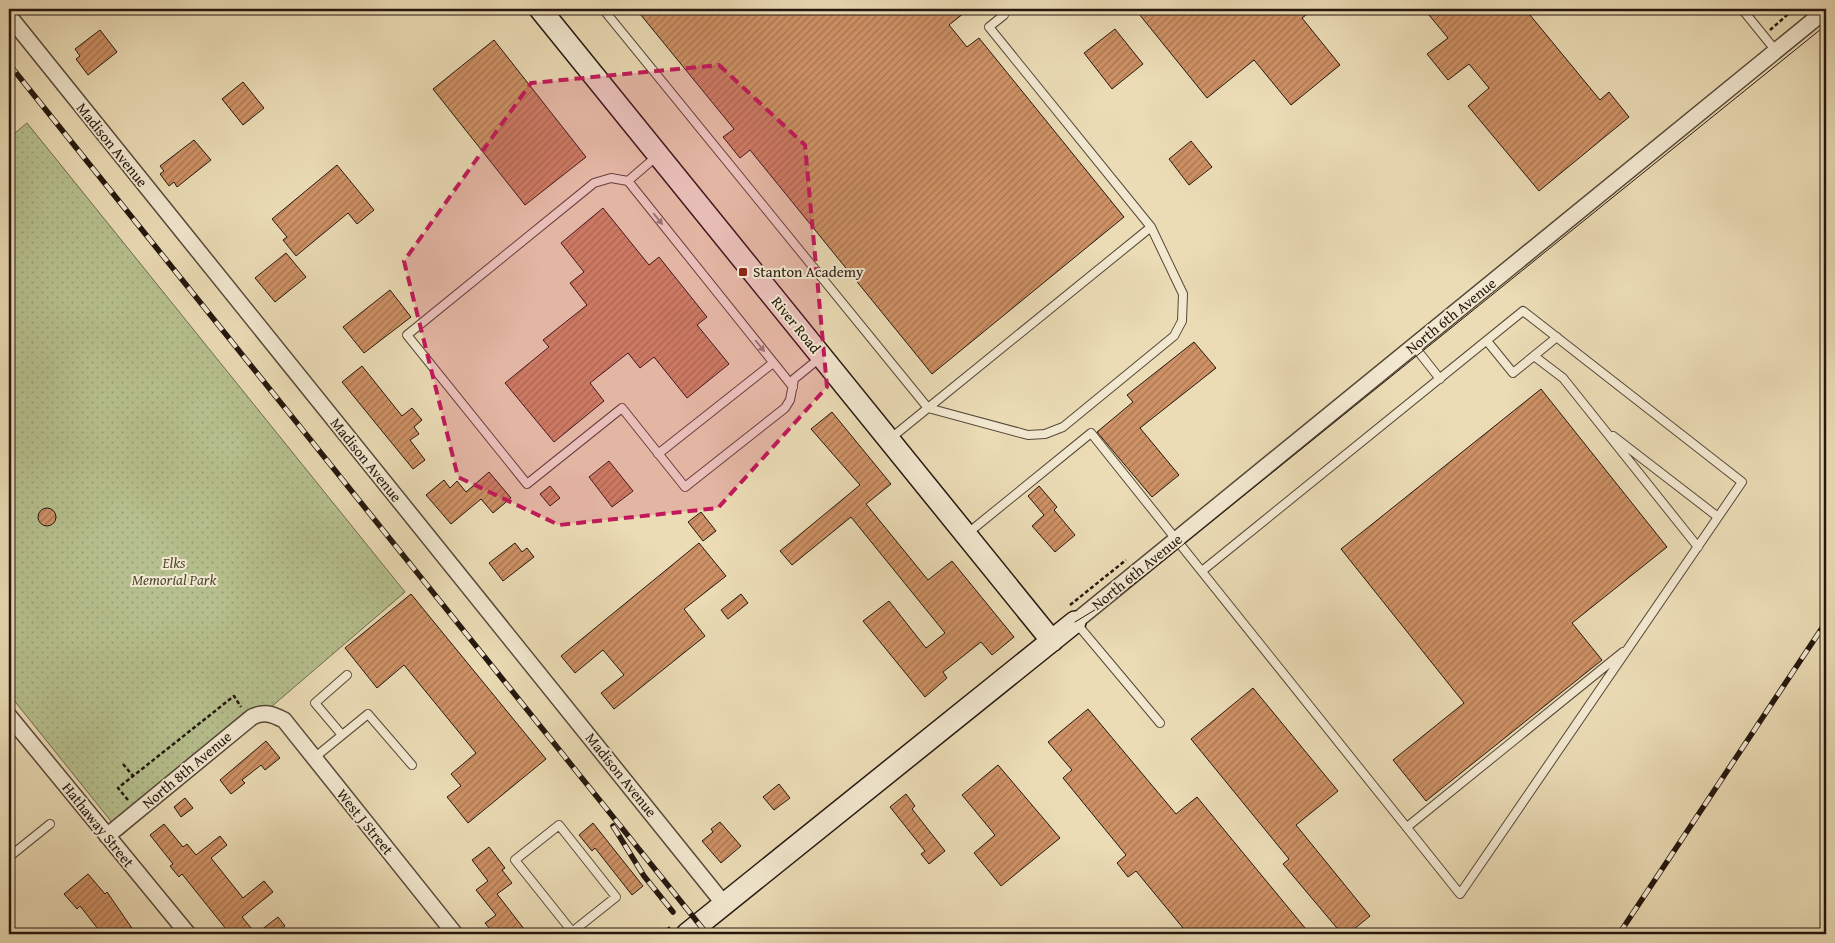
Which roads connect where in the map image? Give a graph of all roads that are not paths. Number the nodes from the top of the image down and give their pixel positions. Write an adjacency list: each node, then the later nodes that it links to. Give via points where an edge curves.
1 (603, 9): 19 (lane)
2 (998, 9): 10 (lane, via 1004,15 989,27)
3 (1742, 9): 7 (lane)
4 (1826, 10): 7 (street, North 6th Avenue)
5 (546, 13): 8 (street, River Road)
6 (9, 16): 42 (street, Madison Avenue)
7 (1776, 51): 13 (street, North 6th Avenue)
8 (659, 155): 9 (lane); 14 (street, River Road)
9 (628, 181): 16 (lane, one-way to 16); 22 (lane, via 612,178 594,183 407,335 526,484 622,408)
10 (1151, 227): 19 (lane); 19 (lane, via 1183,294 1182,321 1174,336 1063,427 1045,434 1028,435)
11 (1557, 338): 12 (lane, via 1523,311); 15 (lane); 23 (lane, via 1742,482)
12 (1486, 341): 15 (lane, via 1513,373); 17 (lane)
13 (1414, 346): 17 (lane); 25 (street, North 6th Avenue)
14 (822, 356): 18 (lane, via 794,379); 21 (street, River Road)
15 (1534, 356): 20 (lane, via 1563,378)
16 (773, 363): 18 (lane); 22 (lane)
17 (1440, 378): 27 (lane)
18 (793, 387): 22 (lane, via 785,408 685,487)
19 (928, 408): 21 (lane)
20 (1603, 428): 23 (lane); 26 (lane)
21 (889, 439): 24 (street, River Road)
22 (658, 454)
23 (1718, 517): 26 (lane)
24 (966, 534): 25 (lane, via 1091,433); 29 (street, River Road)
25 (1177, 539): 27 (lane); 28 (street, North 6th Avenue)
26 (1698, 547): 30 (lane)
27 (1202, 571): 39 (lane)
28 (1070, 616): 29 (street); 34 (lane)
29 (1052, 640): 42 (street)
30 (1630, 646): 39 (lane); 39 (lane, via 1460,894)
31 (347, 676): 35 (lane, via 315,703)
32 (271, 714): 36 (street, West J Street, via 284,720); 40 (street, North 8th Avenue, via 259,713 250,718)
33 (9, 716): 40 (street, Hathaway Street)
34 (1160, 724)
35 (342, 735): 36 (lane); 37 (lane, via 368,714)
36 (314, 758): 46 (street, West J Street)
37 (412, 765)
38 (50, 824): 41 (lane)
39 (1406, 827)
40 (107, 836): 45 (street, Hathaway Street)
41 (9, 857)
42 (724, 904): 43 (street)
43 (681, 929)
44 (573, 933): 44 (lane, via 515,860 559,825 616,897)
45 (188, 934)
46 (455, 934)

